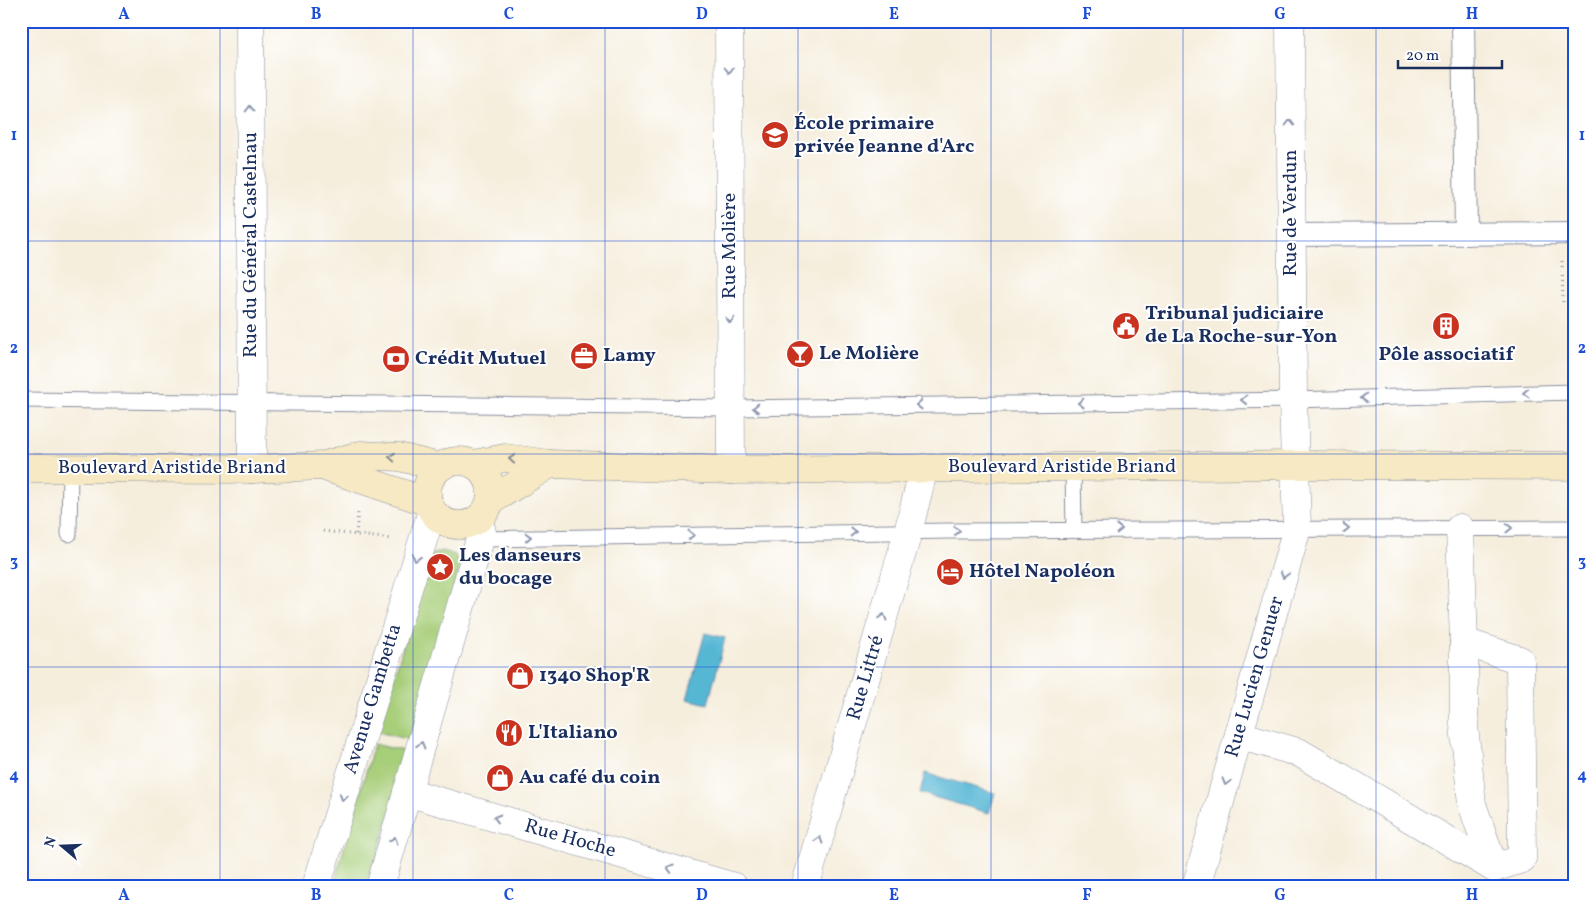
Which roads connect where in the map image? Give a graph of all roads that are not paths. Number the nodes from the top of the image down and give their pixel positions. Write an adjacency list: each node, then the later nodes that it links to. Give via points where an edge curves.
1 (250, 21): 11 (street, Rue du Général Castelnau, one-way to 1)
2 (729, 21): 12 (street, Rue Molière, one-way to 12)
3 (1290, 21): 7 (street, Rue de Verdun, one-way to 3)
4 (1463, 21): 6 (street)
5 (1568, 233): 6 (street)
6 (1466, 234): 7 (street)
7 (1291, 235): 10 (street, Rue de Verdun)
8 (1575, 392): 10 (lane, one-way to 10)
9 (21, 400): 11 (lane)
10 (1292, 400): 12 (lane, one-way to 12); 15 (street, Rue de Verdun)
11 (252, 403): 12 (lane); 22 (street, Rue du Général Castelnau)
12 (731, 408): 24 (street, Rue Molière)
13 (474, 464): 14 (main road, Boulevard Aristide Briand, one-way to 13, via 505,458); 18 (main road, via 464,460 452,461); 26 (main road, via 483,470 492,490)
14 (550, 464): 24 (main road, Boulevard Aristide Briand); 26 (main road)
15 (1295, 465): 17 (main road, Boulevard Aristide Briand); 19 (main road, Boulevard Aristide Briand); 27 (street, Rue Lucien Genuer)
16 (322, 466): 18 (main road, Boulevard Aristide Briand, one-way to 16, via 399,457 360,455); 22 (main road, Boulevard Aristide Briand); 25 (main road, Boulevard Aristide Briand)
17 (1575, 466)
18 (440, 467): 25 (main road, via 428,482 426,492)
19 (1073, 467): 23 (main road, Boulevard Aristide Briand); 30 (lane)
20 (21, 468): 21 (main road, Boulevard Aristide Briand)
21 (70, 468): 22 (main road, Boulevard Aristide Briand); 32 (lane)
22 (252, 468)
23 (924, 468): 24 (main road, Boulevard Aristide Briand); 31 (street, Rue Littré)
24 (731, 470)
25 (430, 507): 26 (main road, via 439,519 448,524); 37 (street, Avenue Gambetta, one-way to 37)
26 (483, 520): 31 (lane, one-way to 31); 35 (street, one-way to 26)
27 (1297, 528): 28 (lane, one-way to 28); 30 (lane, one-way to 27); 34 (street, Rue Lucien Genuer, one-way to 34)
28 (1460, 528): 29 (lane, one-way to 29); 33 (street)
29 (1575, 528)
30 (1074, 530): 31 (lane, one-way to 30)
31 (908, 532): 40 (street, Rue Littré, one-way to 31)
32 (69, 534)
33 (1464, 642): 36 (street, via 1464,725 1472,804); 36 (street, via 1520,660 1522,858)
34 (1239, 735): 36 (street, via 1300,753); 41 (street, Rue Lucien Genuer, one-way to 41)
35 (407, 792): 38 (street, one-way to 35); 39 (street, Rue Hoche, one-way to 35)
36 (1494, 868)
37 (316, 887)
38 (380, 887)
39 (734, 887)
40 (805, 887)
41 (1196, 887)

